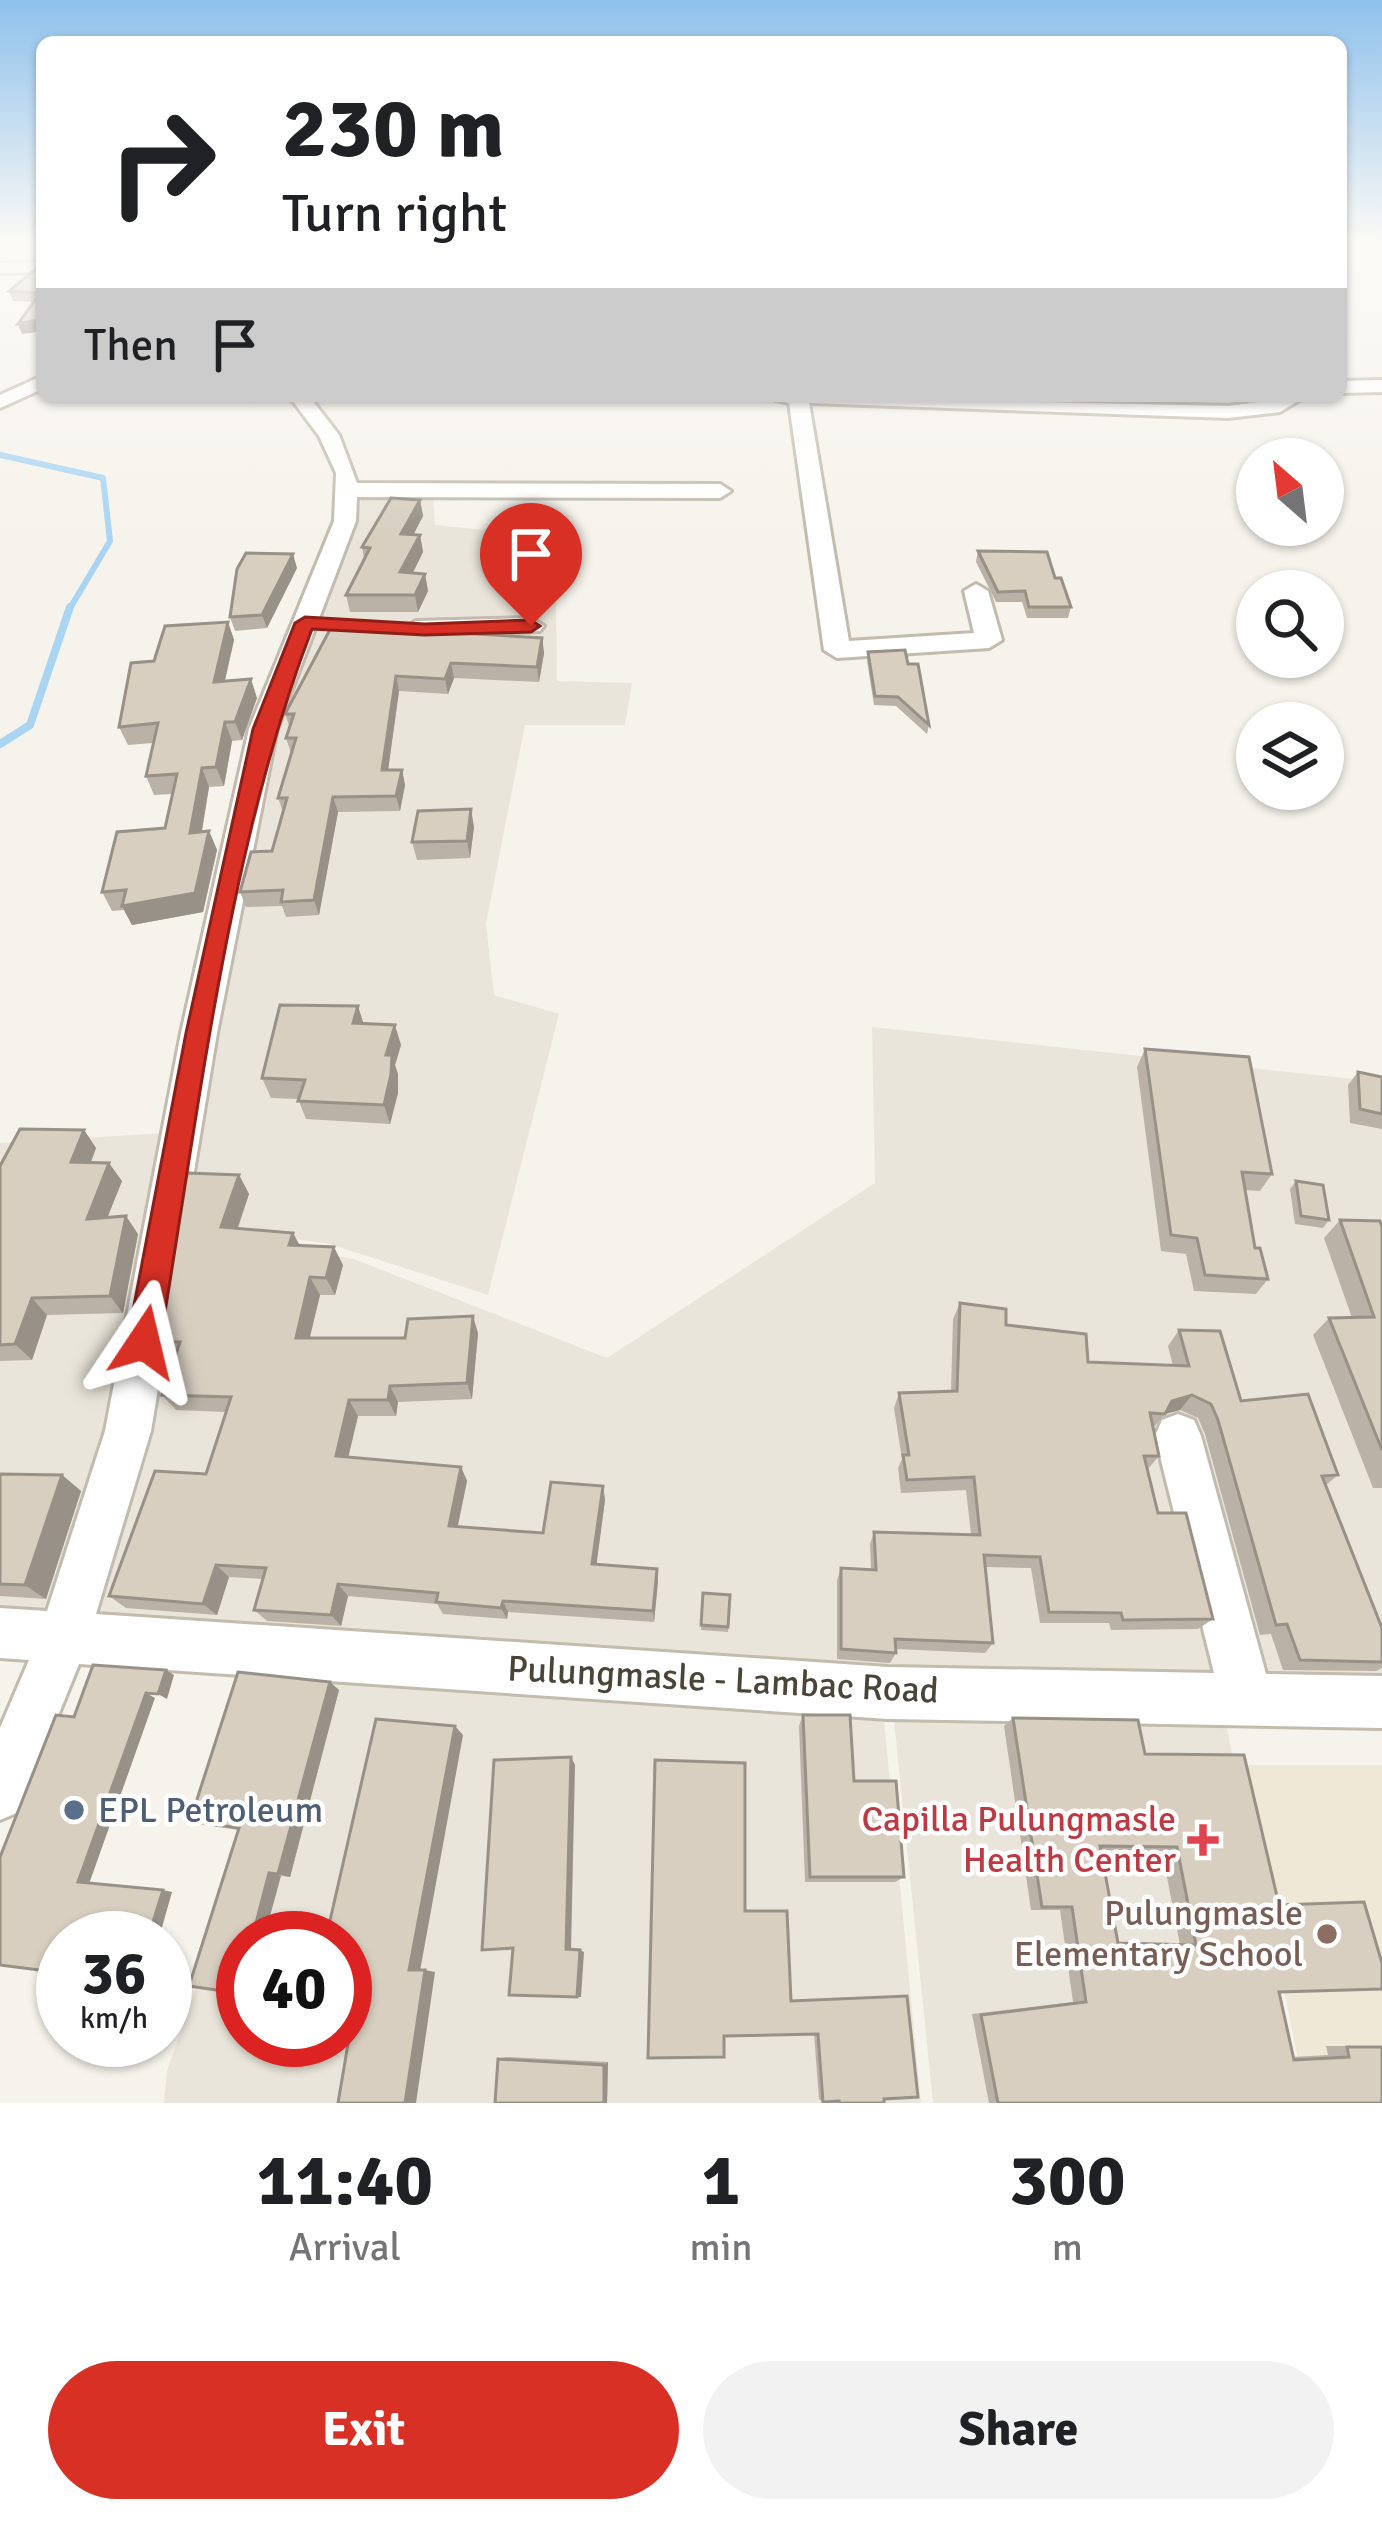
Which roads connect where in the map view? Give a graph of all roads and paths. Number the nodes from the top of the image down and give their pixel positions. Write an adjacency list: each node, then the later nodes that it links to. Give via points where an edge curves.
1 (36, 385): 4 (street)
2 (1382, 386): 3 (street)
3 (1347, 387)
4 (0, 402)
5 (304, 402): 9 (street, via 329,435)
6 (799, 402): 11 (street, via 837,650 989,640)
7 (941, 402): 8 (street, via 1228,412)
8 (1284, 402)
9 (347, 490): 10 (street); 12 (street, via 345,521)
10 (720, 491)
11 (976, 591)
12 (305, 623): 13 (street); 18 (street, via 263,729 128,1431)
13 (343, 626)
14 (531, 626): 15 (street)
15 (383, 628)
16 (1178, 1436): 19 (street)
17 (0, 1633): 18 (street, Pulungmasle - Lambac Road)
18 (65, 1635): 19 (street, Pulungmasle - Lambac Road, via 888,1693); 21 (street)
19 (1247, 1700): 20 (street, Pulungmasle - Lambac Road)
20 (1382, 1702)
21 (0, 1792)

